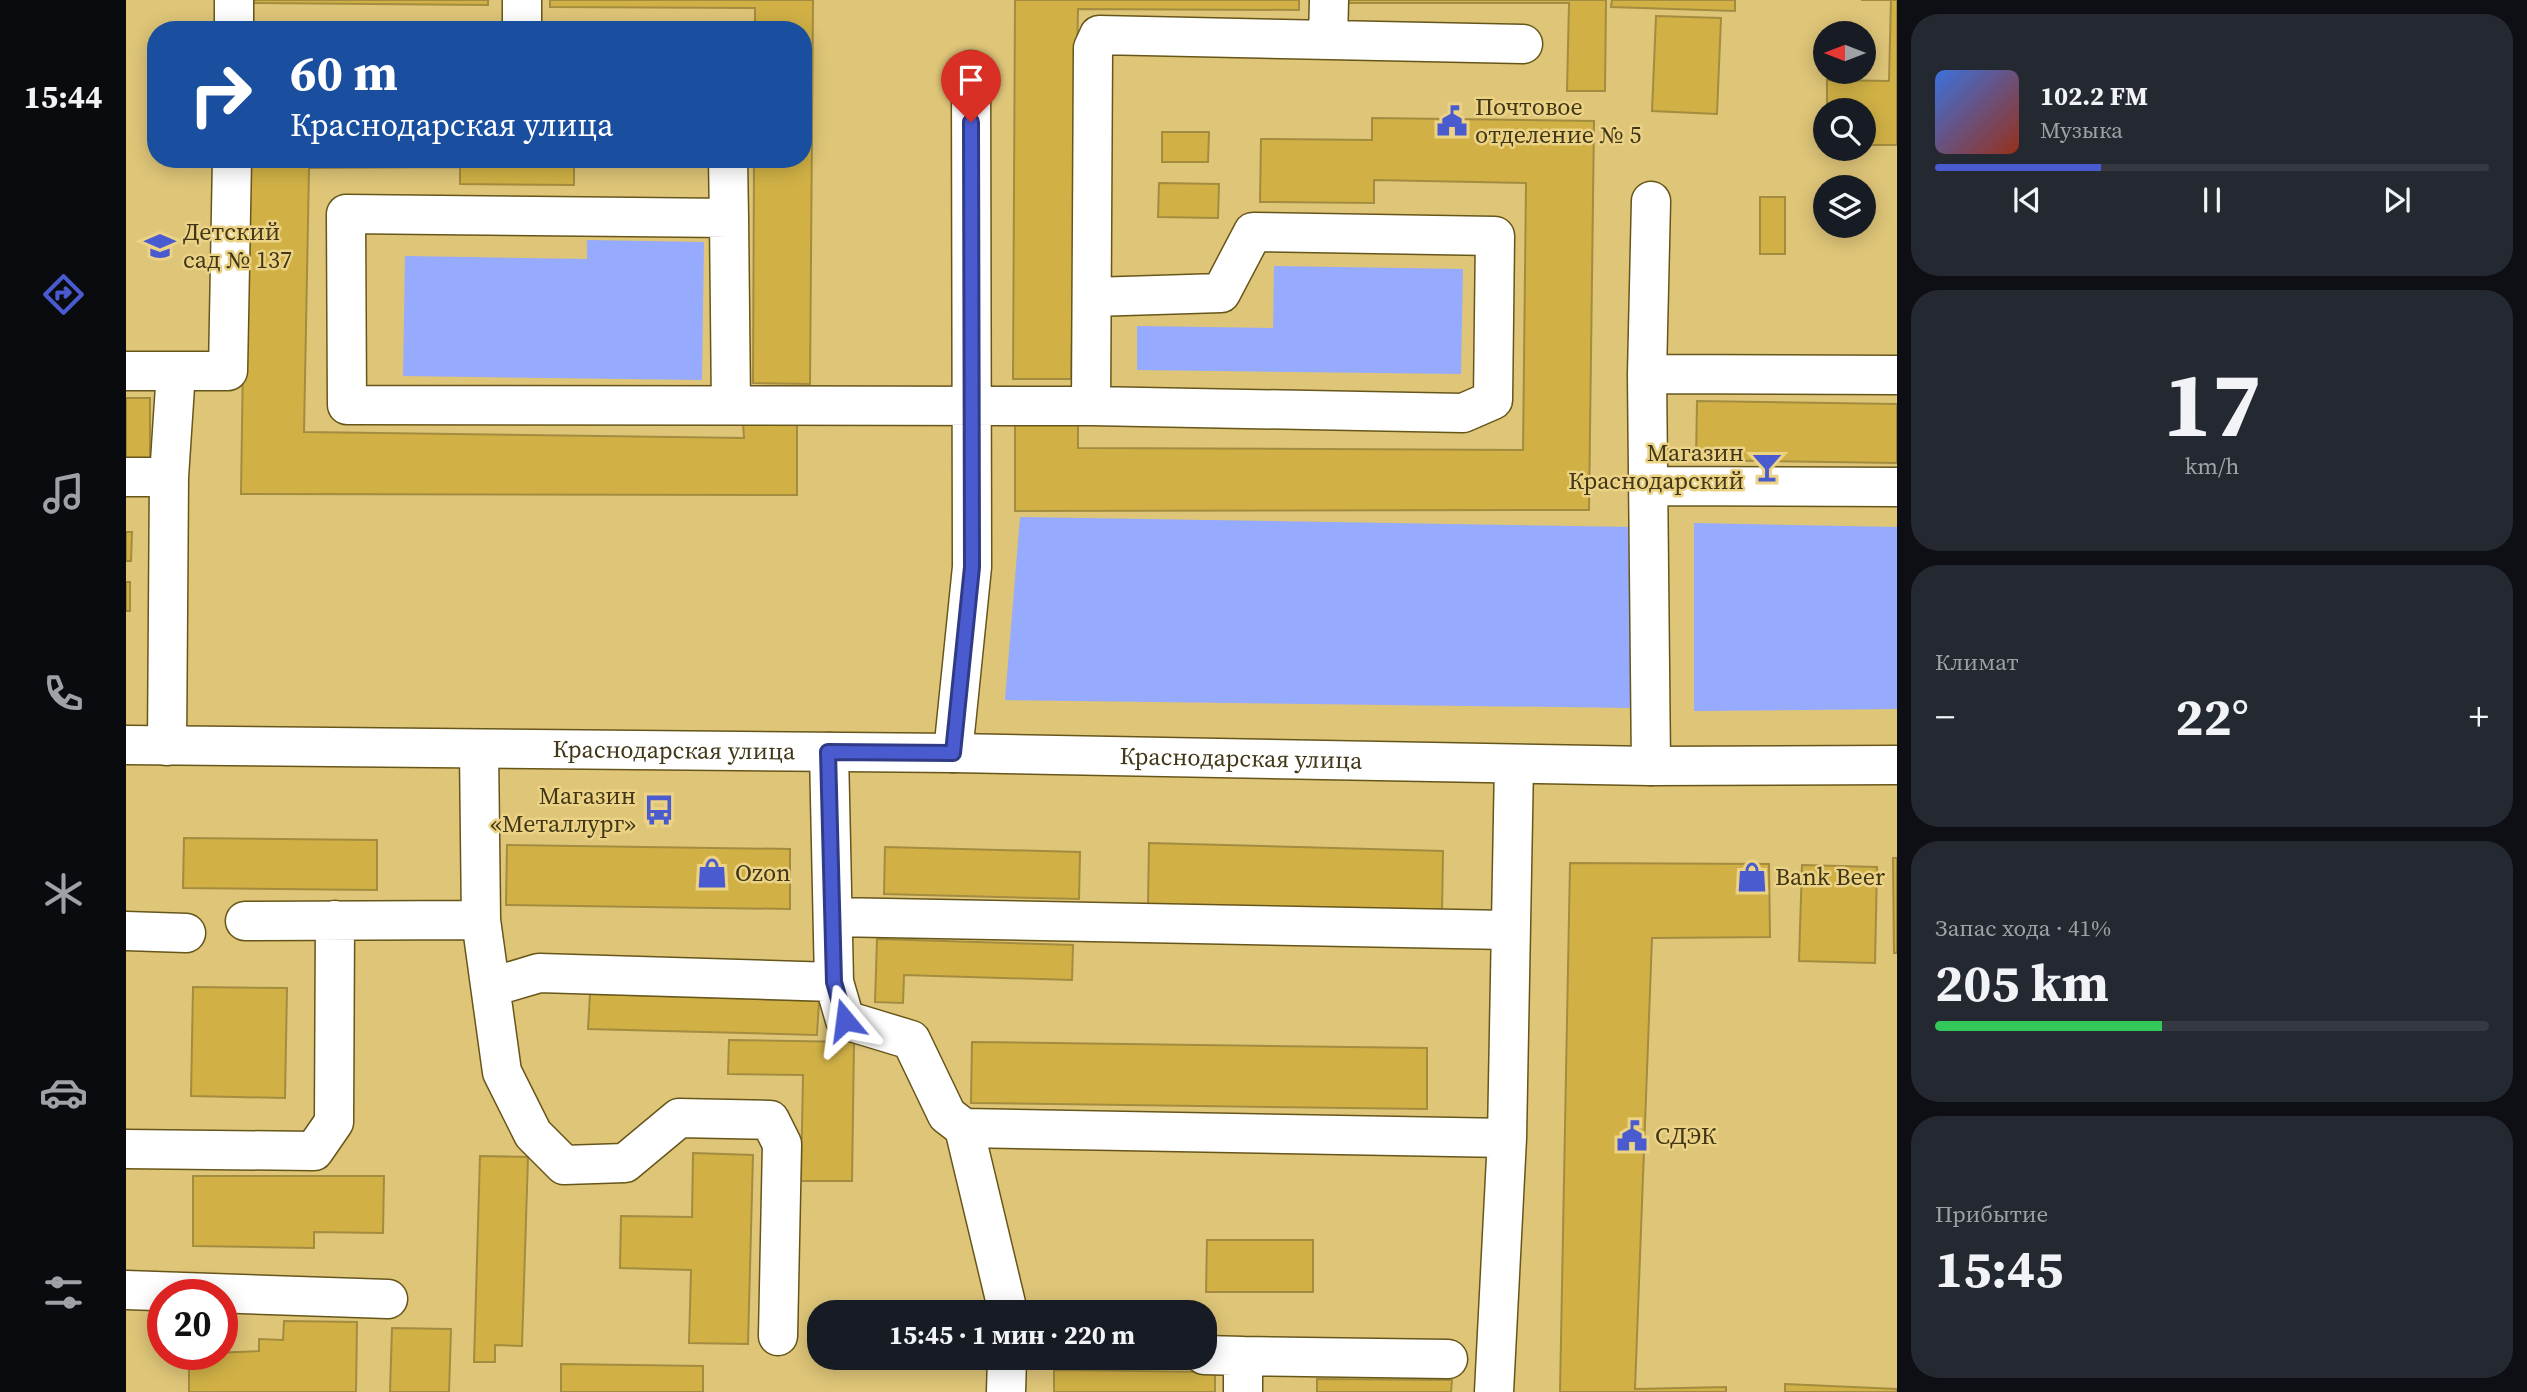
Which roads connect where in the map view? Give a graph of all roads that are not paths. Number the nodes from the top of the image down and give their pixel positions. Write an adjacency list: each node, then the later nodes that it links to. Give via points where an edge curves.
1 (234, 0): 4 (main road)
2 (522, 0): 5 (main road)
3 (1329, 0): 6 (main road)
4 (234, 21)
5 (522, 21)
6 (1328, 40): 7 (main road); 13 (main road, via 1099,35 1093,48)
7 (1523, 44)
8 (971, 70): 20 (main road)
9 (232, 168): 15 (main road, via 228,371)
10 (728, 168): 12 (main road)
11 (1651, 201): 16 (main road)
12 (729, 218): 18 (main road); 18 (main road, via 346,214 346,405)
13 (1092, 297): 19 (main road); 19 (main road, via 1221,293 1253,232 1495,236 1493,400 1463,413)
14 (126, 370): 15 (main road)
15 (176, 371): 22 (main road)
16 (1647, 374): 17 (main road); 23 (main road)
17 (1897, 376)
18 (731, 405): 20 (main road)
19 (1091, 406): 20 (main road)
20 (973, 408): 29 (main road, via 972,567)
21 (126, 477): 22 (main road)
22 (169, 477): 26 (main road)
23 (1648, 486): 24 (main road); 32 (main road)
24 (1897, 487)
25 (126, 745): 26 (main road, Краснодарская улица)
26 (166, 746): 27 (main road, Краснодарская улица)
27 (479, 749): 28 (main road, Краснодарская улица); 36 (main road)
28 (828, 752): 29 (main road, Краснодарская улица); 33 (main road)
29 (953, 753): 30 (main road, Краснодарская улица)
30 (1514, 764): 32 (main road, Краснодарская улица); 37 (main road)
31 (1897, 765): 32 (main road, Краснодарская улица)
32 (1651, 766)
33 (833, 917): 37 (main road); 40 (main road)
34 (245, 920): 35 (main road)
35 (335, 920): 36 (main road); 44 (main road, via 334,1122 314,1151)
36 (481, 920): 41 (main road)
37 (1508, 930): 43 (main road)
38 (126, 931): 39 (main road)
39 (186, 933)
40 (834, 982): 41 (main road, via 539,973); 42 (main road, via 845,1020 911,1040 947,1115)
41 (492, 987): 48 (main road, via 502,1072 533,1134 564,1165 625,1163 679,1118 770,1120 782,1144)
42 (964, 1128): 43 (main road); 47 (main road)
43 (1507, 1138): 54 (main road)
44 (126, 1149)
45 (126, 1290): 46 (main road)
46 (387, 1299)
47 (1004, 1300)
48 (778, 1336)
49 (1448, 1359): 52 (main road)
50 (1217, 1361): 52 (main road)
51 (1007, 1370): 53 (main road)
52 (1243, 1374)
53 (1006, 1392)
54 (1494, 1392)

